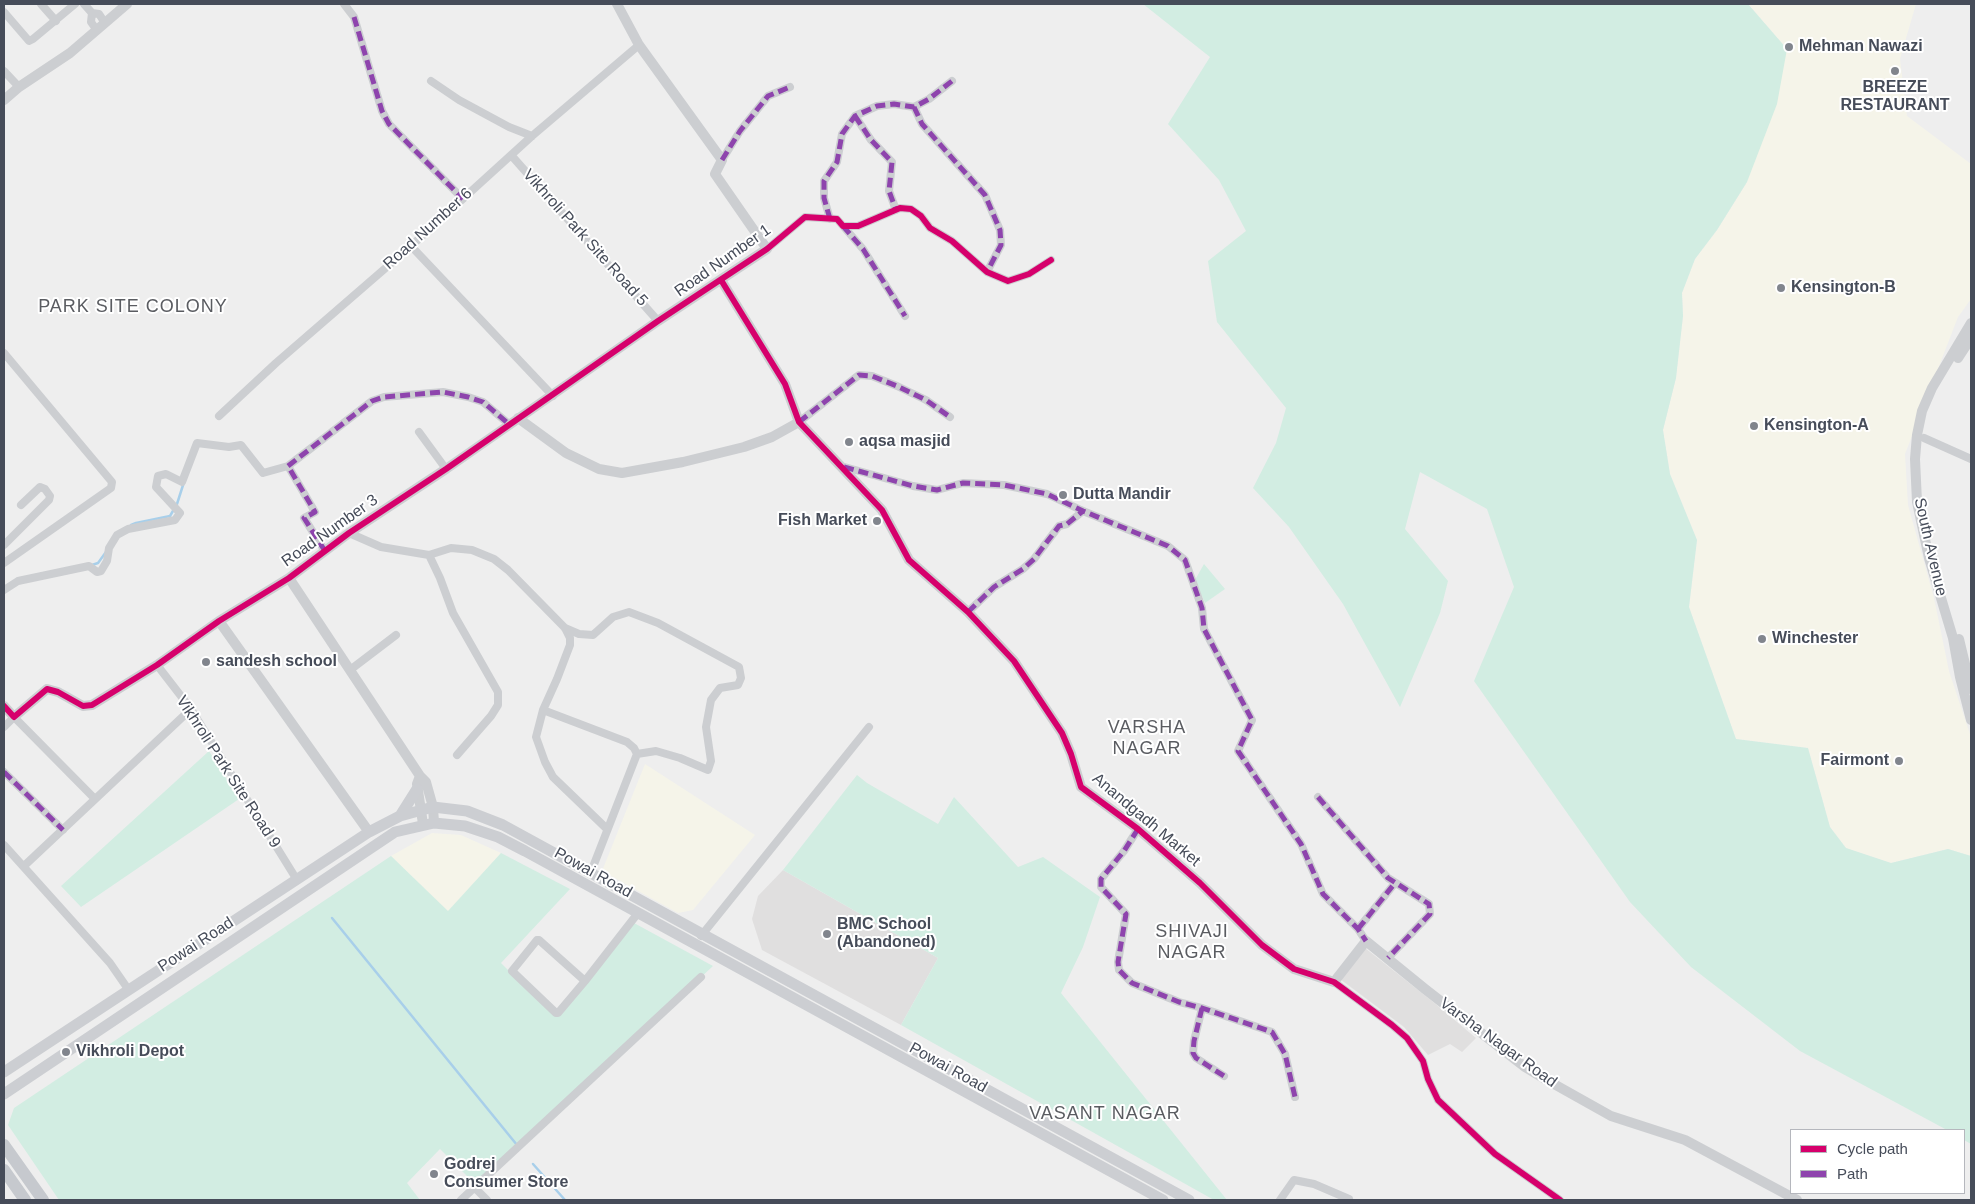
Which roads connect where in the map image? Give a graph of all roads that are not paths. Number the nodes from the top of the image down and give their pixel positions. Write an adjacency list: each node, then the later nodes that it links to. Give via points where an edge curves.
1 (41, 4): 9 (street)
2 (75, 4): 9 (street)
3 (85, 4): 8 (street)
4 (127, 4): 10 (street)
5 (344, 4): 24 (street, via 354,17 382,111 389,124)
6 (617, 4): 12 (street)
7 (4, 12): 9 (street, via 29,41)
8 (92, 12): 10 (street, via 99,14); 11 (street, via 90,22)
9 (56, 21)
10 (105, 22): 11 (street)
11 (96, 29): 16 (street, via 70,53)
12 (639, 45): 21 (street, Road Number 6); 23 (street)
13 (4, 71): 16 (street)
14 (431, 81): 21 (street, via 509,128)
15 (952, 81): 19 (street)
16 (19, 87): 18 (street)
17 (790, 88): 23 (street, via 768,96)
18 (4, 100)
19 (914, 107): 20 (street, via 877,106); 31 (street, via 922,124 985,195 993,212 1000,230 1001,246)
20 (855, 116): 25 (street, via 871,140 892,162 889,191); 26 (street, via 842,134 837,162 824,181 824,198)
21 (532, 136): 22 (street, Road Number 6)
22 (511, 155): 24 (street, Road Number 6); 34 (street, Vikhroli Park Site Road 5)
23 (722, 160): 29 (street, via 715,174)
24 (463, 198): 28 (street, Road Number 6)
25 (896, 210): 27 (street, via 858,226); 31 (street, via 912,209 930,228 952,241)
26 (830, 219): 27 (street, Road Number 1, via 836,219); 29 (street, Road Number 1, via 805,217)
27 (843, 226): 33 (street, via 863,249)
28 (411, 246): 38 (street); 39 (street, Road Number 6)
29 (767, 249): 32 (street, Road Number 1)
30 (1051, 260): 31 (street, via 1029,274 1008,281)
31 (987, 272)
32 (721, 280): 34 (street, Road Number 1); 42 (street, Anandgadh Market, via 785,384)
33 (905, 316)
34 (658, 321): 38 (street, Road Number 1)
35 (1971, 323): 70 (street, South Avenue, via 1922,411 1915,459 1917,502)
36 (1971, 338): 44 (street, via 1928,410)
37 (4, 353): 56 (street, via 112,482 111,488)
38 (554, 396): 41 (street, Road Number 1)
39 (219, 416)
40 (950, 417): 42 (street, via 904,389 859,374)
41 (514, 421): 42 (street, via 599,469 622,473 744,447); 46 (street, via 483,402 443,392 384,397 358,410); 48 (street, Road Number 3)
42 (799, 422): 47 (street, Anandgadh Market)
43 (419, 432): 48 (street)
44 (1924, 438): 45 (street); 65 (street, via 1924,507)
45 (1971, 459)
46 (288, 466): 53 (street, via 315,512 304,518); 58 (street, via 263,473 241,446 196,443 182,482 166,474 158,476 156,487 180,513 175,520 128,529 117,535 101,571 89,566 18,581)
47 (841, 466): 50 (street, via 937,490 964,483 1004,485 1047,494); 59 (street, Anandgadh Market, via 882,510 909,560)
48 (446, 469): 51 (street, Road Number 3)
49 (21, 505): 52 (street, via 40,488 50,496)
50 (1083, 511): 59 (street, via 1067,524 1059,526 1034,559 994,587); 94 (street, via 1168,546 1185,560 1202,608 1204,629 1252,720 1238,751 1301,844 1323,894)
51 (348, 533): 53 (street, Road Number 3); 55 (street, via 381,547)
52 (4, 545)
53 (325, 550): 57 (street, Road Number 3)
54 (4, 554): 56 (street)
55 (429, 555): 61 (street, via 451,548 472,550 494,559); 74 (street, via 453,613 498,692 498,705 491,716)
56 (4, 563)
57 (289, 578): 60 (street, Road Number 3); 64 (street)
58 (4, 590)
59 (968, 612): 85 (street, Anandgadh Market, via 1014,661 1062,733 1081,787)
60 (219, 621): 63 (street, Road Number 3); 87 (street)
61 (565, 628): 68 (street, via 570,645); 73 (street, via 593,636 613,618 628,612 658,623 739,667 738,685 720,688 710,700 706,728 711,760 708,770 656,752)
62 (396, 636): 64 (street)
63 (157, 665): 67 (street, Vikhroli Park Site Road 9); 69 (street, Road Number 3, via 92,705 83,706 47,689)
64 (350, 670): 76 (street)
65 (1971, 689)
66 (4, 706): 69 (street)
67 (191, 709): 79 (street); 91 (street, Vikhroli Park Site Road 9)
68 (543, 710): 73 (street, via 627,742); 84 (street, via 536,737 553,777)
69 (14, 717): 71 (street); 79 (street)
70 (1971, 720)
71 (4, 727)
72 (869, 727): 95 (street)
73 (637, 754): 84 (street)
74 (457, 755)
75 (4, 772): 86 (street)
76 (420, 776): 77 (street); 80 (street, via 426,782)
77 (417, 789): 81 (street); 82 (main road)
78 (1318, 797): 92 (street)
79 (95, 799): 86 (street)
80 (433, 807): 81 (main road, Powai Road); 83 (street); 90 (main road, Powai Road, via 467,811 503,825)
81 (421, 810): 82 (main road, Powai Road); 83 (street)
82 (400, 816): 87 (main road, Powai Road)
83 (429, 823): 93 (main road, Powai Road, via 465,826 498,838); 106 (main road, Powai Road, via 395,832)
84 (607, 829): 90 (street)
85 (1138, 829): 101 (street, Anandgadh Market, via 1200,883 1262,945 1294,969); 103 (street, via 1101,879 1101,887 1126,914 1118,962 1120,970 1132,983)
86 (63, 830): 89 (street)
87 (369, 832): 91 (main road, Powai Road)
88 (4, 845): 89 (street)
89 (24, 866): 102 (street)
90 (591, 872): 95 (main road, Powai Road)
91 (297, 880): 102 (main road, Powai Road)
92 (1395, 883): 94 (street); 98 (street, via 1429,904 1431,909 1430,914)
93 (638, 913): 97 (main road, Powai Road); 100 (street)
94 (1358, 929): 96 (street)
95 (704, 934): 97 (street); 110 (main road, Powai Road)
96 (1366, 941): 98 (street, Varsha Nagar Road); 101 (street)
97 (695, 944): 111 (main road, Powai Road)
98 (1388, 958): 122 (street, Varsha Nagar Road, via 1545,1079 1611,1116 1685,1140)
99 (701, 977): 112 (street)
100 (585, 981): 100 (street, via 557,1013 512,971 539,940)
101 (1334, 982): 121 (street, via 1407,1038 1423,1061 1438,1100 1495,1154)
102 (128, 989): 104 (main road, Powai Road)
103 (1202, 1008): 105 (street, via 1193,1053); 107 (street, via 1272,1032 1285,1054)
104 (4, 1072)
105 (1224, 1076)
106 (4, 1094)
107 (1295, 1097)
108 (4, 1146): 115 (main road)
109 (4, 1170): 114 (main road)
110 (1144, 1175): 111 (main road); 119 (main road, Powai Road)
111 (1138, 1187): 118 (main road, Powai Road)
112 (475, 1188): 116 (street); 117 (street)
113 (1349, 1199): 120 (street, via 1314,1184 1294,1180)
114 (25, 1200)
115 (43, 1200)
116 (461, 1200)
117 (486, 1200)
118 (1163, 1200)
119 (1189, 1200)
120 (1280, 1200)
121 (1560, 1200)
122 (1797, 1200)

